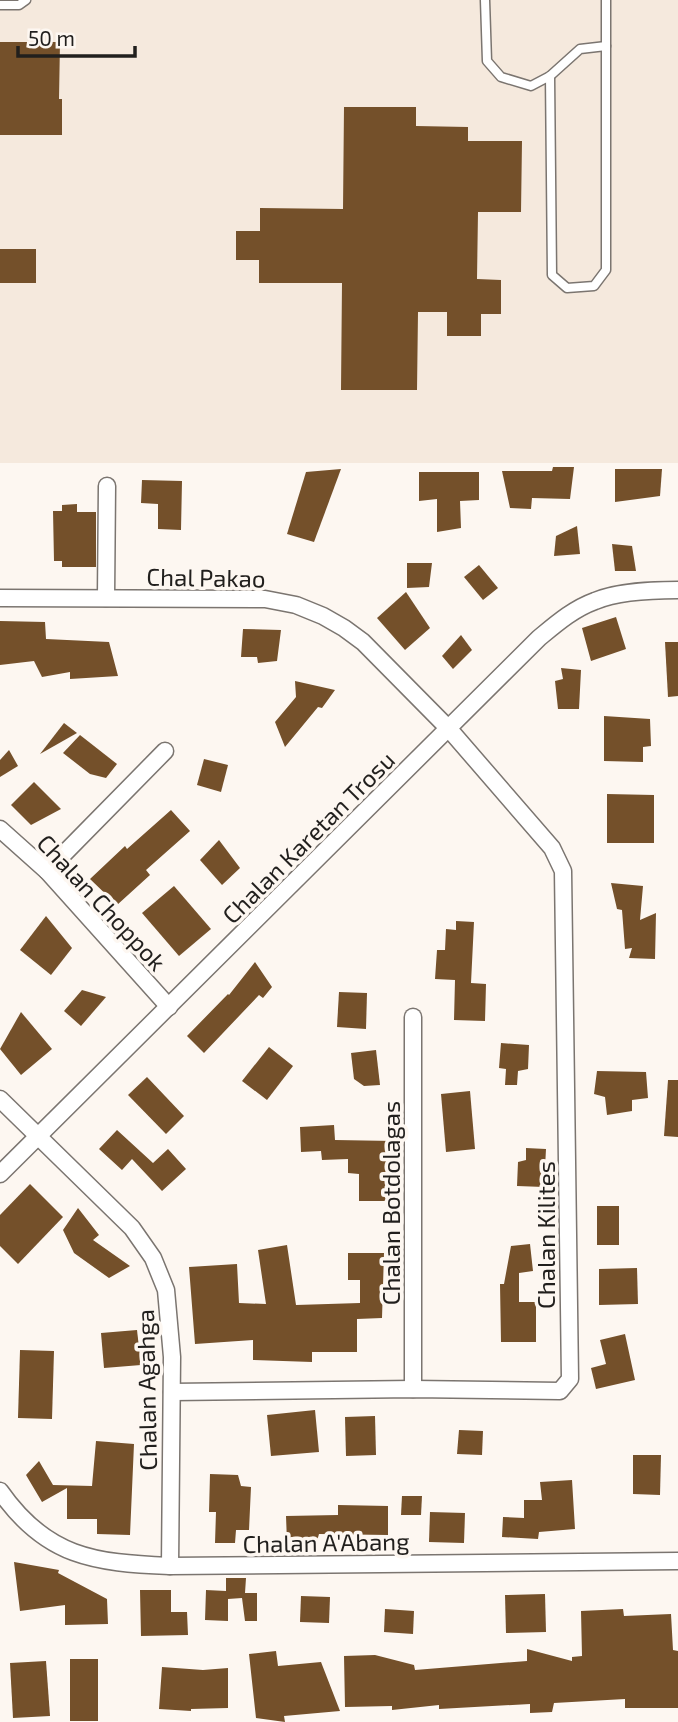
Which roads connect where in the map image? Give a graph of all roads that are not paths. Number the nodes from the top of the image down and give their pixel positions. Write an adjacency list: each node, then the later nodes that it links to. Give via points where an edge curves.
1 (26, 0): 4 (lane, via 19,5)
2 (485, 0): 6 (lane, via 487,61 501,77 531,86)
3 (606, 0): 5 (lane)
4 (0, 5)
5 (606, 47): 6 (lane, via 580,48); 6 (lane, via 607,270 594,286 567,288 552,275)
6 (550, 76)
7 (107, 486): 10 (street)
8 (678, 590): 11 (street, Chalan Karetan Trosu, via 596,600 569,614 538,638)
9 (0, 598): 10 (street, Chal Pakao)
10 (106, 598): 11 (street, Chal Pakao, via 265,599 296,605 363,642)
11 (449, 729): 15 (street, Chalan Karetan Trosu); 20 (street, Chalan Kilites, via 552,848 563,872 570,1379 561,1391)
12 (165, 751): 14 (street)
13 (0, 829): 14 (street, Chalan Choppok)
14 (47, 871): 15 (street, Chalan Choppok)
15 (169, 1007): 18 (street, Chalan Karetan Trosu)
16 (413, 1017): 20 (street, Chalan Botdolagas)
17 (0, 1099): 18 (street, Chalan Agahga)
18 (38, 1137): 19 (street, Chalan Karetan Trosu); 21 (street, Chalan Agahga, via 132,1228 153,1258 166,1290)
19 (0, 1174)
20 (413, 1389): 21 (street, Chalan Kilites)
21 (172, 1392): 24 (street, Chalan Agahga)
22 (0, 1491): 24 (street, Chalan A'Abang, via 43,1538 79,1555 117,1564)
23 (678, 1561): 24 (street, Chalan A'Abang)
24 (170, 1566)

